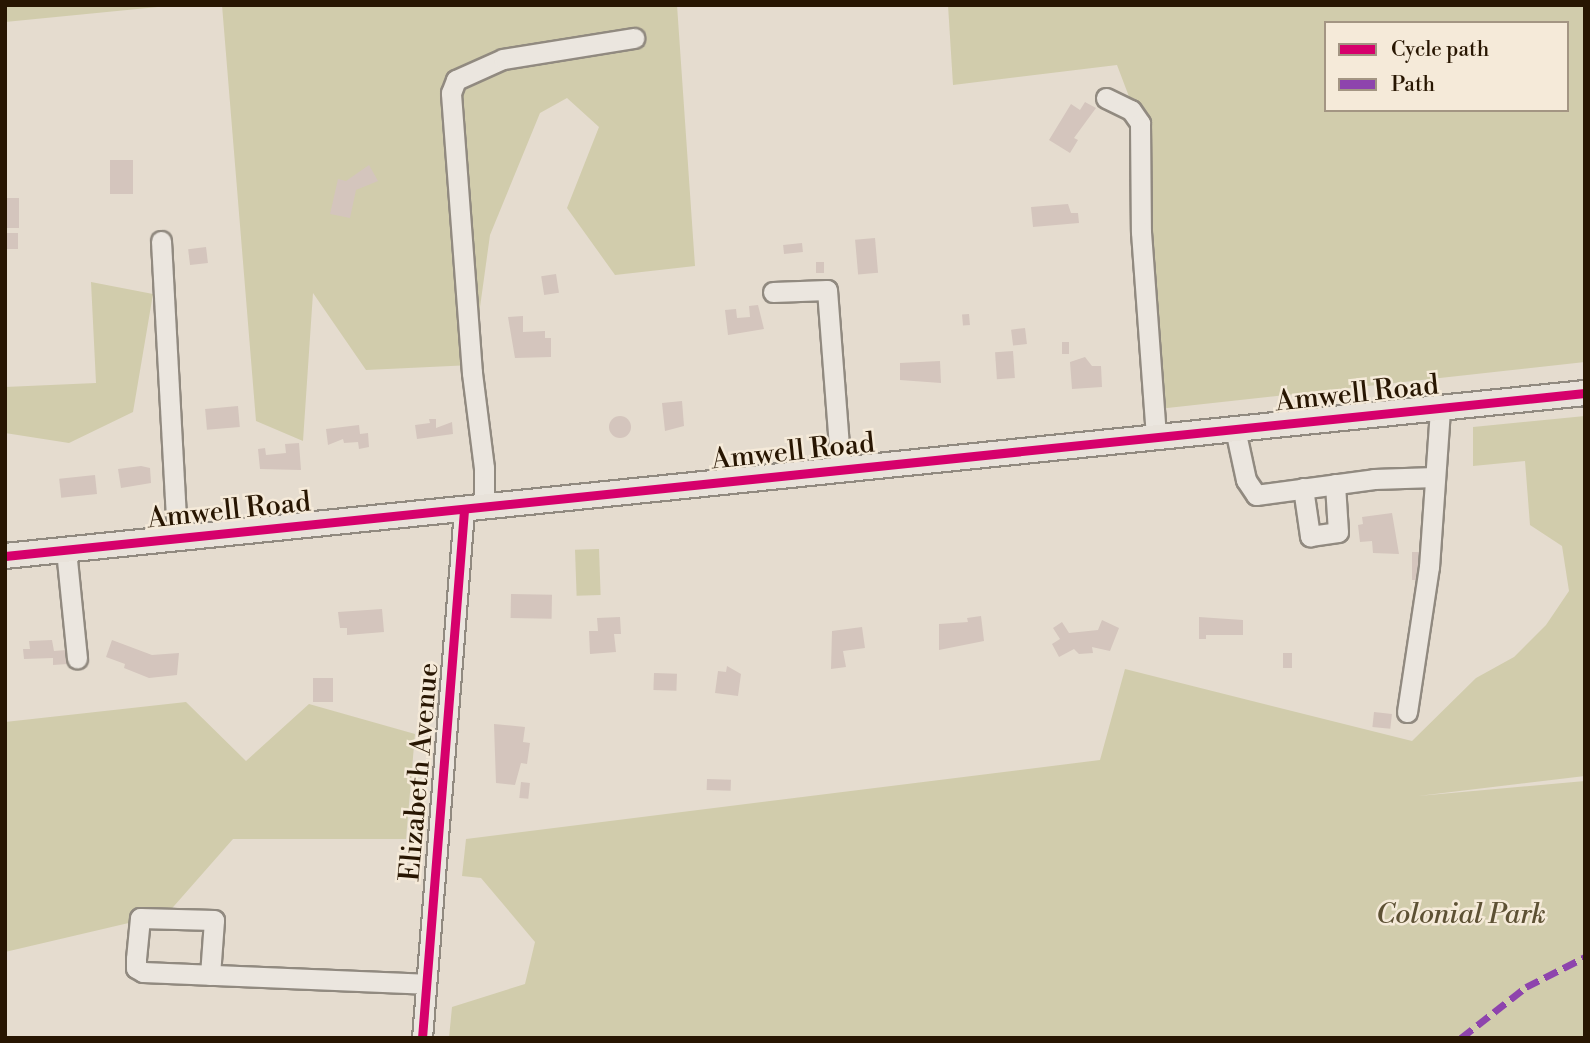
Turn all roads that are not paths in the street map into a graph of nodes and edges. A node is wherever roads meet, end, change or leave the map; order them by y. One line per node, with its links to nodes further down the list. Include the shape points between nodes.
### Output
1 (634, 38): 13 (street, Elizabeth Avenue, via 503,59 456,80 451,93)
2 (1106, 98): 8 (street, via 1131,110 1140,123 1142,239)
3 (161, 241): 14 (street)
4 (773, 292): 9 (street, via 827,290)
5 (1585, 393): 6 (main road, Amwell Road)
6 (1440, 408): 7 (main road, Amwell Road); 10 (street)
7 (1235, 429): 8 (main road, Amwell Road); 12 (street, via 1246,480 1256,495)
8 (1156, 437): 9 (main road, Amwell Road)
9 (841, 470): 13 (main road, Amwell Road)
10 (1435, 477): 11 (street); 18 (street, via 1429,567)
11 (1335, 484): 12 (street); 12 (street, via 1338,532 1310,536)
12 (1303, 488)
13 (474, 509): 14 (main road, Amwell Road); 20 (street, Elizabeth Avenue)
14 (177, 539): 15 (main road, Amwell Road)
15 (66, 550): 16 (main road, Amwell Road); 17 (street)
16 (5, 556)
17 (77, 658)
18 (1407, 712)
19 (210, 975): 19 (street, via 136,968 140,918 214,920); 20 (street)
20 (425, 984): 21 (street, Elizabeth Avenue)
21 (422, 1038)

